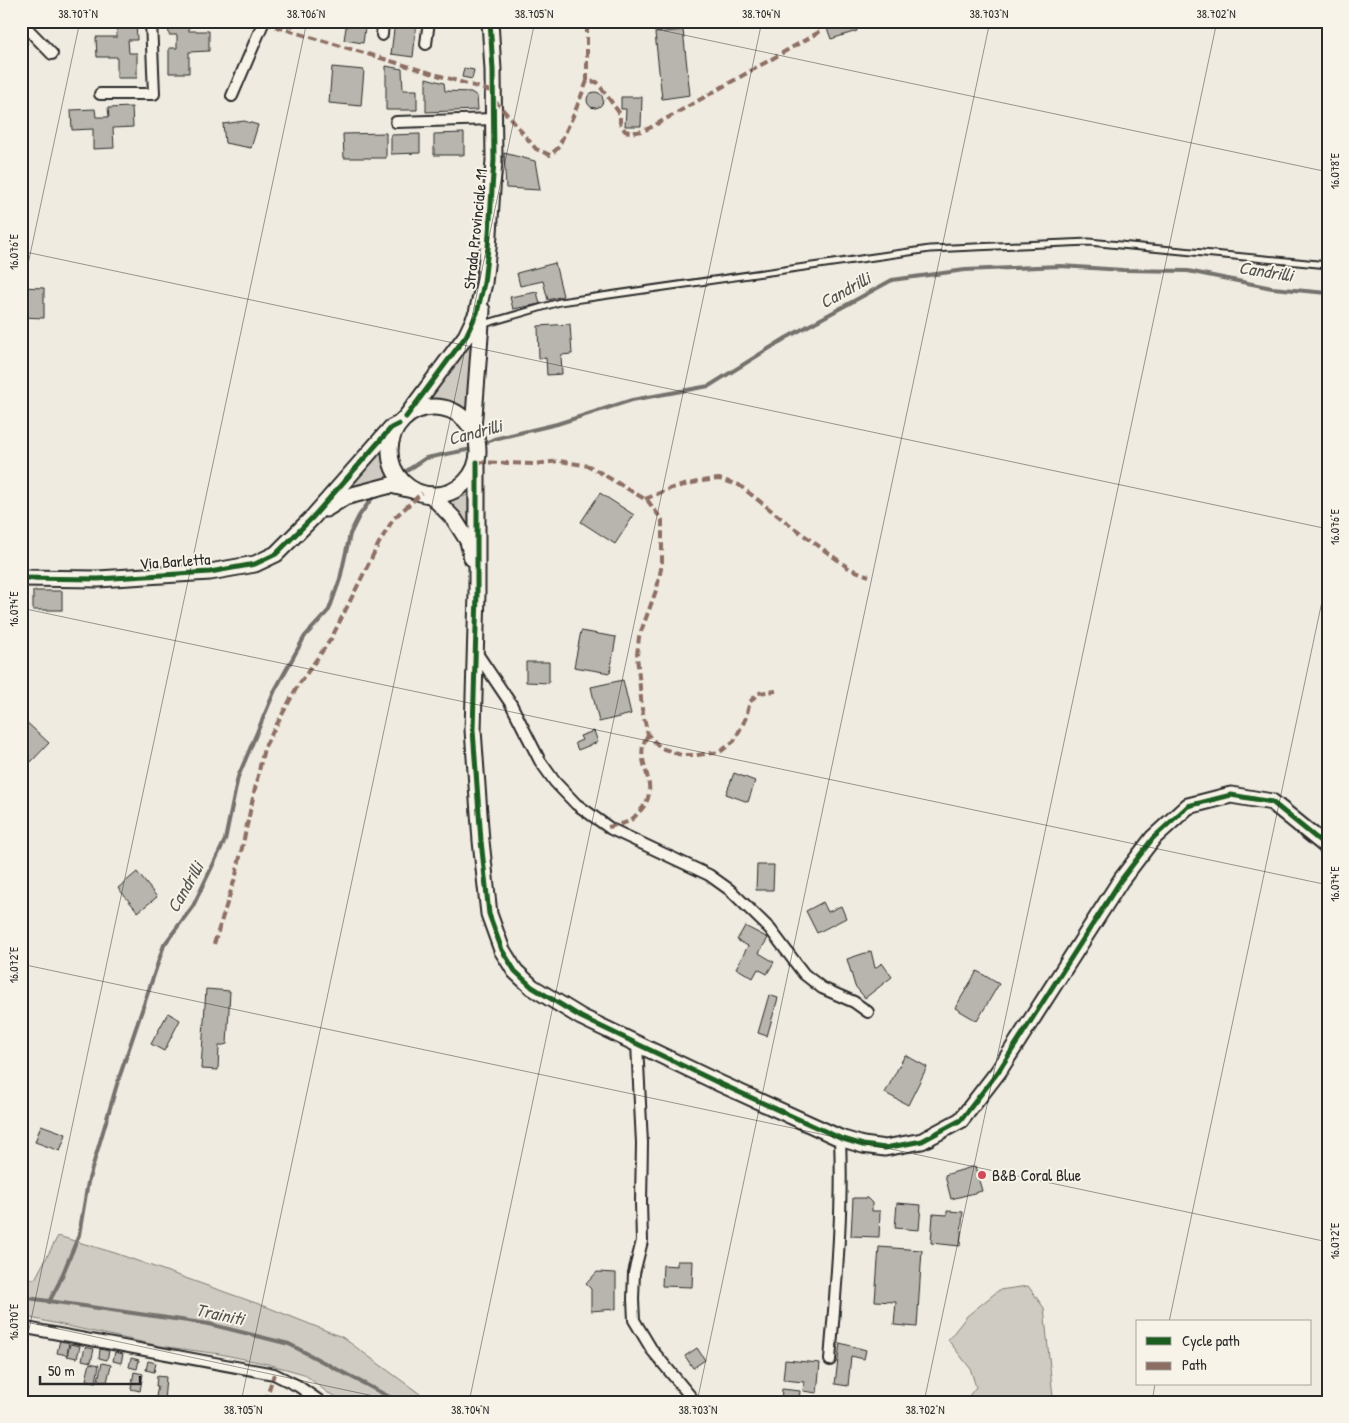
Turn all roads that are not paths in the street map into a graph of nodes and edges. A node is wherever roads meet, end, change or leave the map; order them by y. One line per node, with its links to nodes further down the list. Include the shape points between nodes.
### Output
1 (151, 21): 10 (street, via 154,94)
2 (264, 21): 11 (street)
3 (383, 21): 7 (street)
4 (429, 21): 8 (street)
5 (490, 21): 12 (street, Strada Provinciale 11)
6 (21, 22): 9 (street)
7 (382, 35)
8 (426, 44)
9 (52, 54)
10 (100, 94)
11 (232, 96)
12 (494, 119): 13 (street); 15 (street, Strada Provinciale 11)
13 (396, 122)
14 (1328, 265): 16 (lane, via 1089,242 930,249 560,302)
15 (484, 283): 16 (street); 17 (street, Strada Provinciale 11, via 477,313 466,336)
16 (482, 325): 18 (street)
17 (403, 420): 18 (street, Strada Provinciale 11, via 420,409 450,409 463,417); 19 (street, Strada Provinciale 11, via 392,438 390,453 394,468); 21 (street, Strada Provinciale 11, via 391,428)
18 (476, 445): 20 (street, via 470,476 460,487); 23 (street)
19 (414, 490): 20 (street, Strada Provinciale 11); 21 (street, via 391,485 345,497)
20 (431, 495): 23 (street, via 454,519 468,541)
21 (312, 518): 22 (street, Via Barletta, via 276,554 255,564 210,572 98,579)
22 (21, 578)
23 (477, 587): 24 (street)
24 (475, 652): 26 (street, via 511,704 540,761 576,804 611,828 716,880 770,929 804,974 822,988); 27 (street, via 473,730 481,841 489,914 502,950 515,971 532,987 581,1017)
25 (1328, 849): 28 (street, via 1272,802 1231,795 1188,806 1153,838 1121,880 998,1072 961,1120 922,1141 886,1148)
26 (868, 1012)
27 (637, 1044): 28 (street); 32 (street, via 642,1241 634,1273 634,1320 652,1350)
28 (840, 1138): 30 (street, via 842,1188)
29 (21, 1327): 31 (street, via 274,1374)
30 (830, 1360)
31 (321, 1402)
32 (695, 1402)

